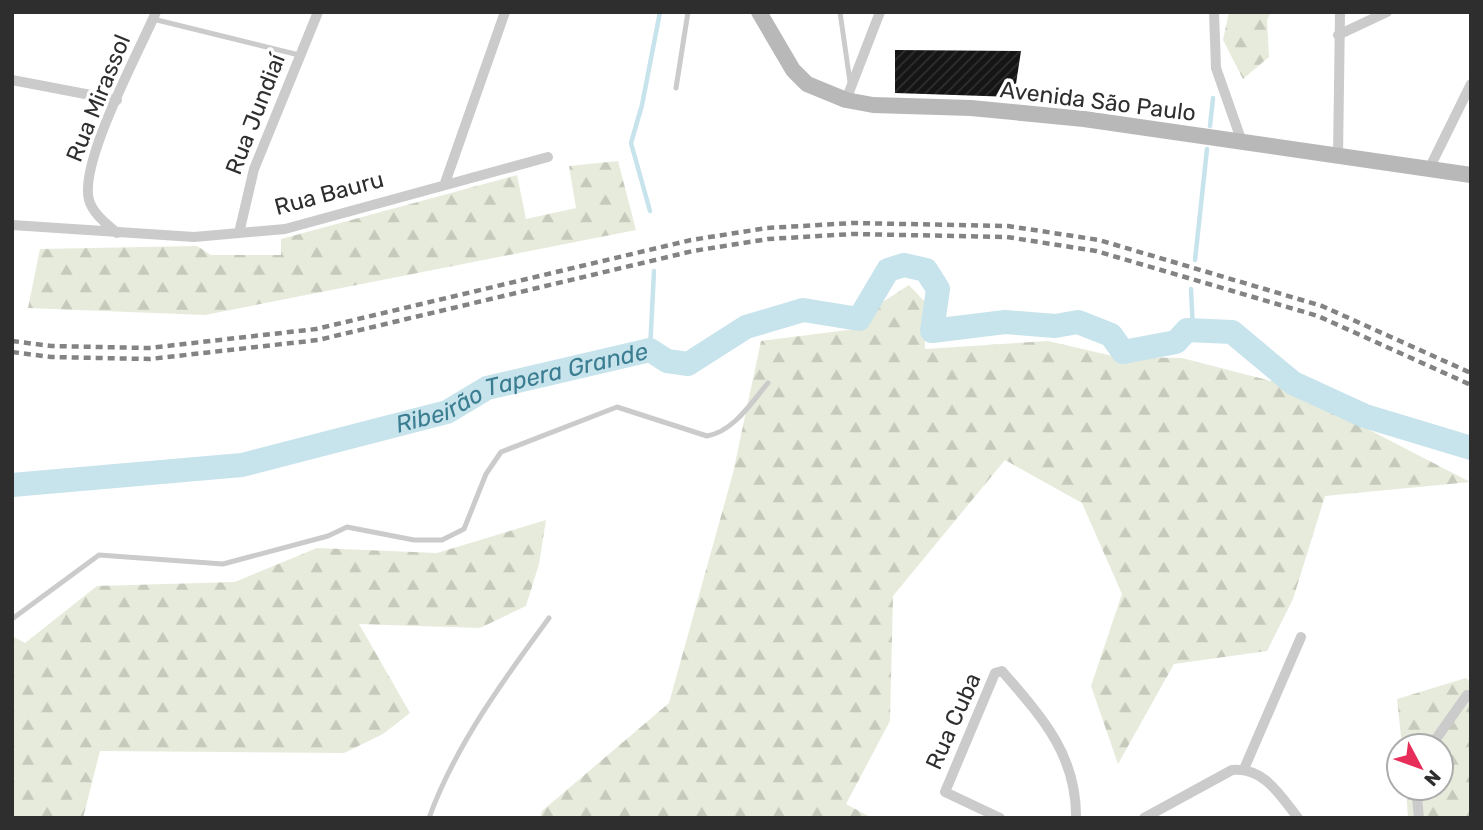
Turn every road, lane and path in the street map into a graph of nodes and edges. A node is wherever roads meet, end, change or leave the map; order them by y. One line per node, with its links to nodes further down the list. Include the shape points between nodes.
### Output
1 (318, 12): 12 (street, Rua Jundiaí)
2 (505, 12): 23 (street)
3 (688, 12): 15 (lane)
4 (760, 12): 16 (main road, Avenida São Paulo, via 807,85)
5 (840, 12): 16 (lane)
6 (880, 12): 16 (street)
7 (1214, 12): 18 (street, via 1216,68)
8 (1340, 12): 11 (street)
9 (1387, 12): 11 (street)
10 (154, 16): 12 (lane); 17 (street, Rua Mirassol)
11 (1339, 35): 20 (street)
12 (300, 55): 26 (street, Rua Jundiaí, via 254,169)
13 (12, 80): 17 (street)
14 (1471, 83): 21 (street)
15 (676, 88)
16 (848, 93): 18 (main road, Avenida São Paulo, via 873,105 1042,114)
17 (117, 100): 25 (street, Rua Mirassol, via 95,154 88,192 97,214)
18 (1242, 142): 20 (main road, Avenida São Paulo)
19 (548, 157): 23 (street, Rua Bauru, via 476,179)
20 (1338, 157): 21 (main road, Avenida São Paulo)
21 (1429, 169): 22 (main road, Avenida São Paulo)
22 (1471, 175)
23 (445, 183): 26 (street, Rua Bauru, via 285,229)
24 (12, 225): 25 (street, Rua Bauru)
25 (117, 233): 26 (street, Rua Bauru, via 194,237)
26 (239, 233)
27 (768, 383): 29 (lane, via 719,434 707,436 617,407 501,452 486,474 464,529 442,540 414,540 347,527 223,564 99,555)
28 (549, 618): 34 (lane, via 469,738)
29 (12, 619)
30 (1301, 637): 33 (street)
31 (1467, 695): 32 (street)
32 (1441, 732)
33 (1244, 769): 37 (street, via 1232,770); 38 (street, via 1264,778)
34 (429, 818)
35 (1000, 818): 36 (street, Rua Cuba, via 945,792 995,673 1002,671 1060,744 1073,778)
36 (1076, 818)
37 (1144, 818)
38 (1298, 818)

